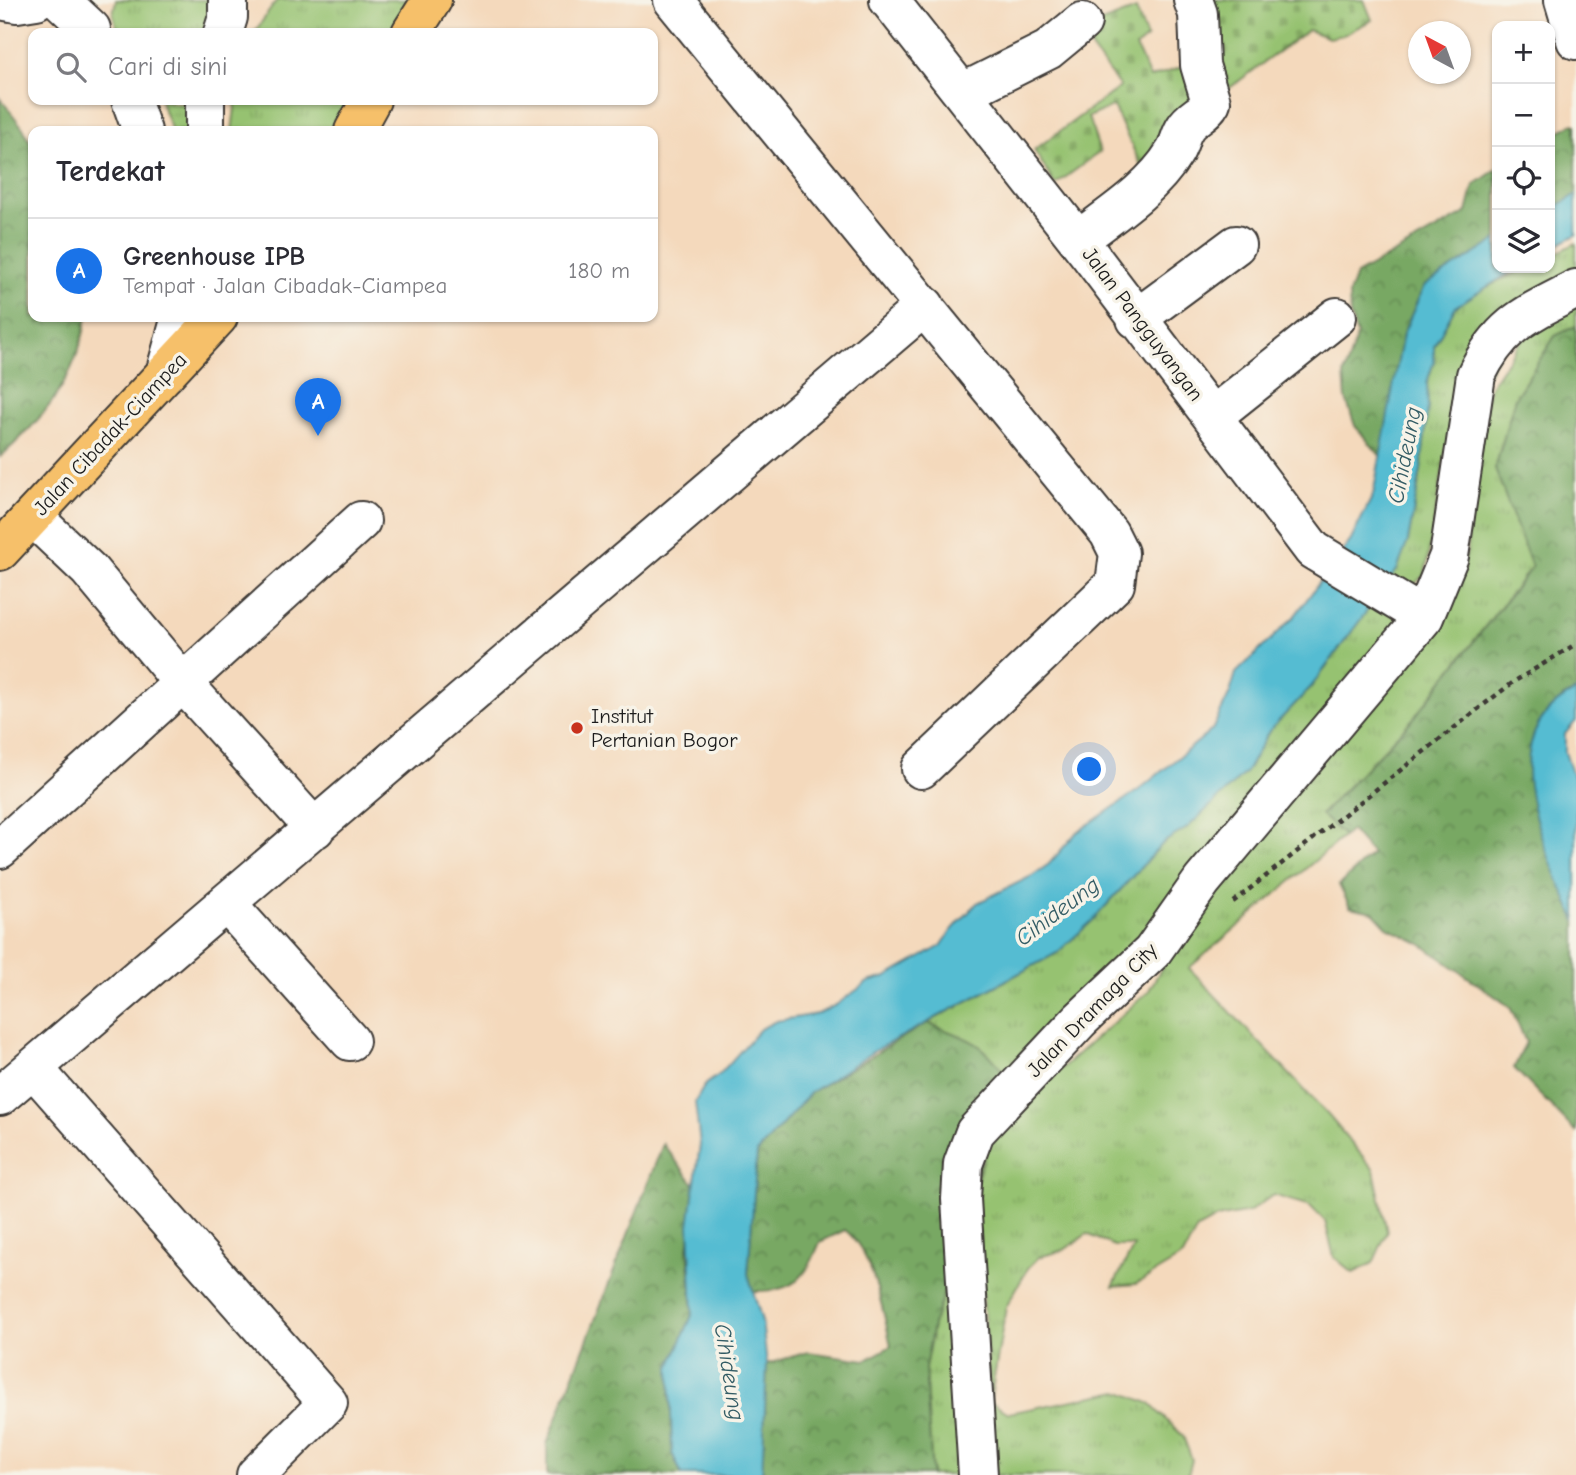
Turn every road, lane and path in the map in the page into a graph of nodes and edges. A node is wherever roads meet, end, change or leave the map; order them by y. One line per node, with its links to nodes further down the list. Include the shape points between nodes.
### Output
1 (1, 0): 2 (street)
2 (36, 0)
3 (60, 0): 9 (street)
4 (432, 0): 11 (highway)
5 (673, 0): 23 (street)
6 (889, 0): 13 (street, Jalan Pangguyangan)
7 (1193, 0): 20 (street, via 1200,65 1210,92 1207,108 1185,128 1160,171)
8 (1564, 0): 12 (street)
9 (91, 21)
10 (1082, 22): 13 (street, via 1048,50)
11 (414, 28)
12 (1576, 40)
13 (964, 92): 20 (street, Jalan Pangguyangan)
14 (133, 105): 17 (street)
15 (205, 105): 18 (street)
16 (368, 105): 19 (highway)
17 (140, 126)
18 (205, 126)
19 (357, 126)
20 (1078, 240): 25 (street, Jalan Pangguyangan)
21 (1236, 245): 25 (street)
22 (1576, 289): 31 (street, Jalan Dramaga City, via 1507,328 1486,353 1476,375 1449,556)
23 (925, 306): 34 (street, via 1109,533 1119,553 1115,584); 35 (street)
24 (1337, 317): 27 (street)
25 (1136, 319): 27 (street, Jalan Pangguyangan)
26 (204, 322): 28 (highway, Jalan Cibadak-Ciampea, via 165,374)
27 (1213, 416): 31 (street, Jalan Pangguyangan, via 1313,550)
28 (34, 518): 30 (highway, Jalan Cibadak-Ciampea); 33 (street, via 89,570)
29 (361, 522): 33 (street)
30 (0, 551)
31 (1410, 608): 43 (street, Jalan Dramaga City, via 1152,952 1080,1020 975,1132 963,1164 961,1199)
32 (1576, 644): 38 (path, via 1482,706)
33 (183, 683): 35 (street); 36 (street)
34 (921, 769)
35 (315, 829): 37 (street)
36 (0, 849)
37 (228, 905): 39 (street); 40 (street)
38 (1223, 910)
39 (350, 1041)
40 (35, 1070): 41 (street); 42 (street, via 328,1403)
41 (0, 1096)
42 (256, 1475)
43 (978, 1475)

